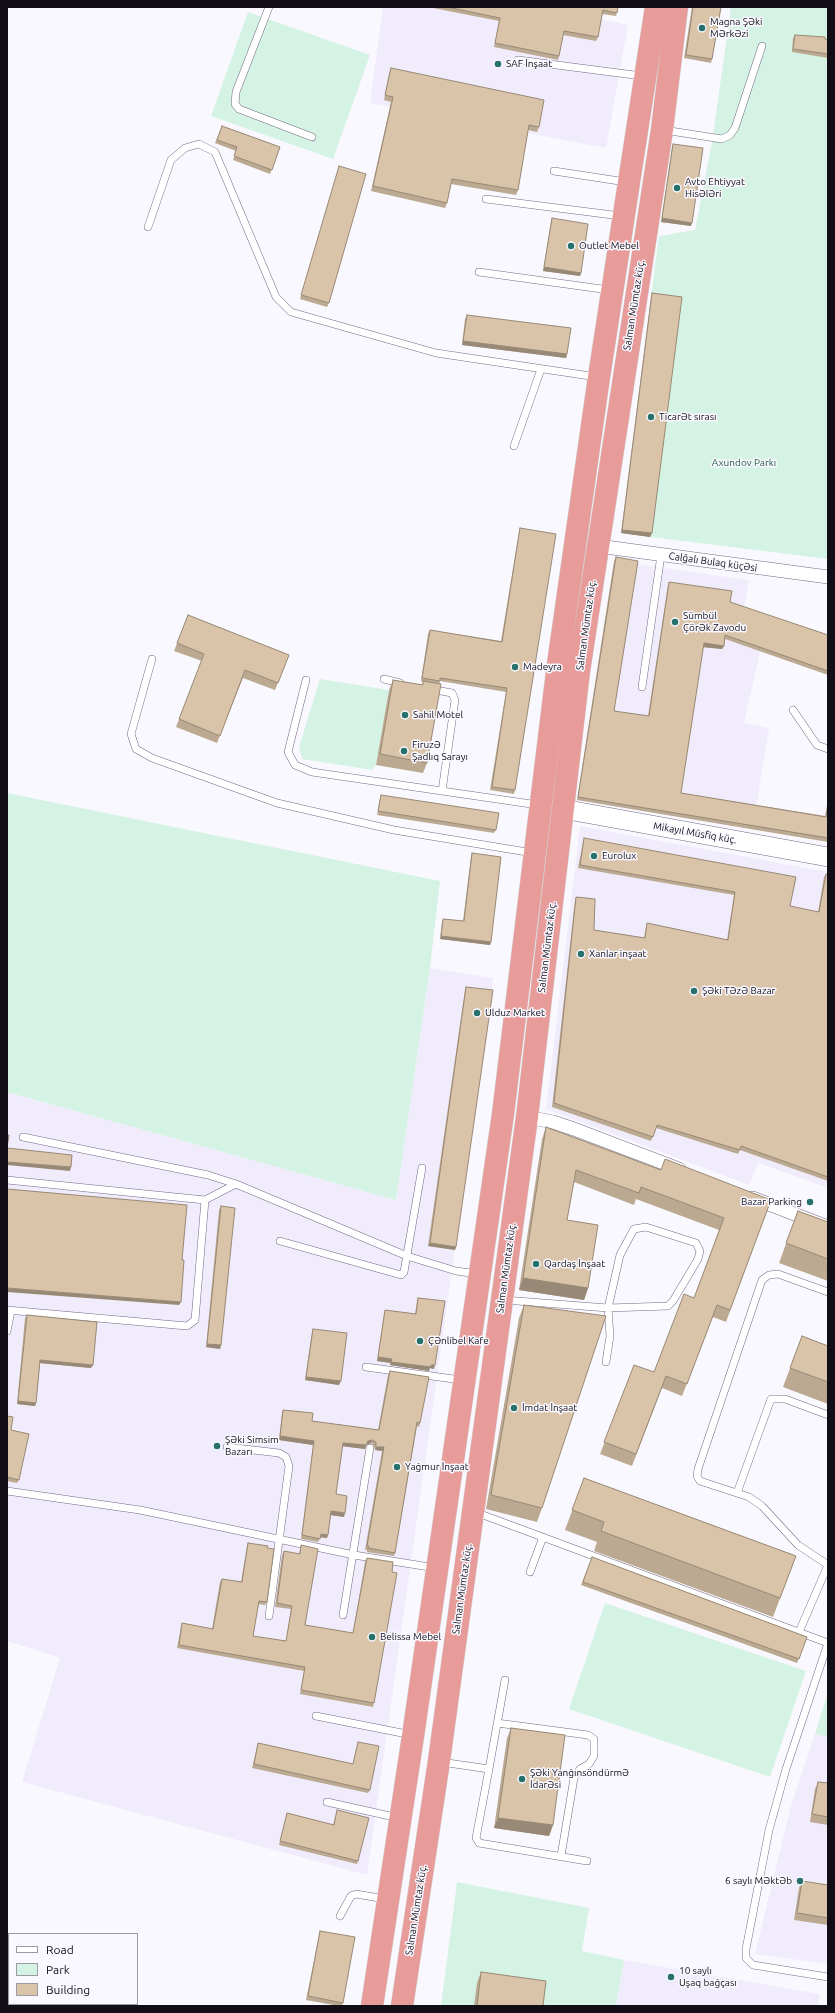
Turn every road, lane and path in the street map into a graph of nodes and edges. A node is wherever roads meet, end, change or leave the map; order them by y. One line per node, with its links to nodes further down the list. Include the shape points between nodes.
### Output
1 (269, 7): 10 (lane, via 236,92 235,104 239,109)
2 (656, 7): 6 (highway)
3 (678, 7): 8 (highway, Salman Mümtaz küç.)
4 (762, 46): 9 (lane, via 735,128 730,135 722,139)
5 (518, 60): 6 (lane)
6 (646, 77): 7 (highway)
7 (642, 102): 8 (highway); 12 (highway)
8 (665, 106): 9 (highway, Salman Mümtaz küç.)
9 (662, 130): 18 (highway, Salman Mümtaz küç.)
10 (312, 137)
11 (554, 171): 12 (lane)
12 (630, 183): 14 (highway)
13 (486, 199): 14 (lane)
14 (625, 216): 17 (highway)
15 (148, 227): 19 (lane, via 171,160 184,148 199,144 216,152 276,297 291,312 436,353)
16 (479, 272): 17 (lane)
17 (614, 291): 18 (highway); 20 (highway)
18 (636, 294): 23 (highway, Salman Mümtaz küç.)
19 (541, 369): 20 (lane); 21 (lane)
20 (599, 377): 22 (highway)
21 (514, 446)
22 (576, 542): 23 (highway); 35 (highway)
23 (598, 546): 24 (street, Calğalı Bulaq küçəsi); 36 (highway, Salman Mümtaz küç., via 579,670)
24 (661, 555): 25 (street, Calğalı Bulaq küçəsi); 31 (lane)
25 (828, 577)
26 (152, 659): 37 (lane, via 131,734 136,749 152,758 303,810 394,830)
27 (384, 679): 29 (lane)
28 (306, 680): 34 (lane, via 288,752 295,765 312,772)
29 (407, 684)
30 (422, 687): 34 (lane, via 452,693 455,700)
31 (642, 687)
32 (793, 710): 33 (lane, via 818,745)
33 (828, 749)
34 (442, 791): 35 (lane)
35 (540, 805): 37 (highway)
36 (563, 809): 38 (main road, Mikayıl Müsfiq küç.); 39 (highway, Salman Mümtaz küç.)
37 (535, 853): 50 (highway, via 503,1114)
38 (828, 857)
39 (527, 1117): 42 (street, via 574,1129); 51 (highway, Salman Mümtaz küç.)
40 (23, 1137): 44 (lane, via 208,1175)
41 (422, 1168): 49 (lane)
42 (690, 1174)
43 (7, 1180): 46 (lane)
44 (236, 1184): 46 (lane); 49 (lane)
45 (741, 1194): 47 (street)
46 (205, 1200): 55 (lane, via 195,1320 187,1326)
47 (828, 1227)
48 (280, 1241): 49 (lane, via 396,1275 404,1272)
49 (407, 1256): 50 (lane, via 456,1271)
50 (478, 1274): 51 (highway); 57 (highway)
51 (504, 1278): 53 (highway, Salman Mümtaz küç.)
52 (828, 1292): 66 (lane, via 778,1274 769,1275 762,1280 697,1476 700,1481)
53 (502, 1300): 54 (lane); 58 (highway, Salman Mümtaz küç.)
54 (608, 1308): 54 (lane, via 620,1255 634,1229 646,1227 696,1243 700,1251 698,1259 668,1306); 59 (lane, via 610,1336)
55 (9, 1310): 56 (lane)
56 (7, 1331)
57 (468, 1353): 58 (highway); 61 (highway)
58 (494, 1358): 67 (highway, Salman Mümtaz küç.)
59 (606, 1362)
60 (366, 1367): 61 (lane)
61 (464, 1380): 71 (highway)
62 (828, 1415): 66 (lane, via 785,1399 771,1399)
63 (227, 1447): 74 (lane, via 279,1452 286,1457 289,1466)
64 (370, 1448): 69 (lane)
65 (7, 1491): 69 (lane, via 140,1510)
66 (737, 1493): 70 (lane, via 762,1506 798,1545)
67 (473, 1511): 68 (lane); 82 (highway, Salman Mümtaz küç.)
68 (543, 1537): 72 (lane); 75 (lane)
69 (354, 1555): 71 (lane); 73 (lane)
70 (828, 1565): 75 (lane)
71 (437, 1568): 80 (highway)
72 (530, 1572)
73 (343, 1615)
74 (269, 1616)
75 (799, 1632): 76 (lane)
76 (828, 1643): 90 (lane, via 786,1769 769,1830 746,1949 746,1958 753,1965)
77 (505, 1680): 79 (lane)
78 (316, 1716): 80 (lane)
79 (497, 1723): 83 (lane); 86 (lane, via 588,1735 594,1739 594,1756 574,1778)
80 (413, 1736): 81 (highway)
81 (410, 1757): 82 (highway); 85 (highway)
82 (439, 1761): 83 (lane); 92 (highway, Salman Mümtaz küç.)
83 (489, 1769): 86 (lane, via 476,1838 478,1843)
84 (327, 1802): 85 (lane)
85 (400, 1818): 88 (highway)
86 (561, 1856): 87 (lane)
87 (587, 1861)
88 (387, 1900): 89 (lane, via 356,1894 351,1896); 91 (highway)
89 (340, 1916)
90 (828, 1977)
91 (372, 2006)
92 (402, 2006)

